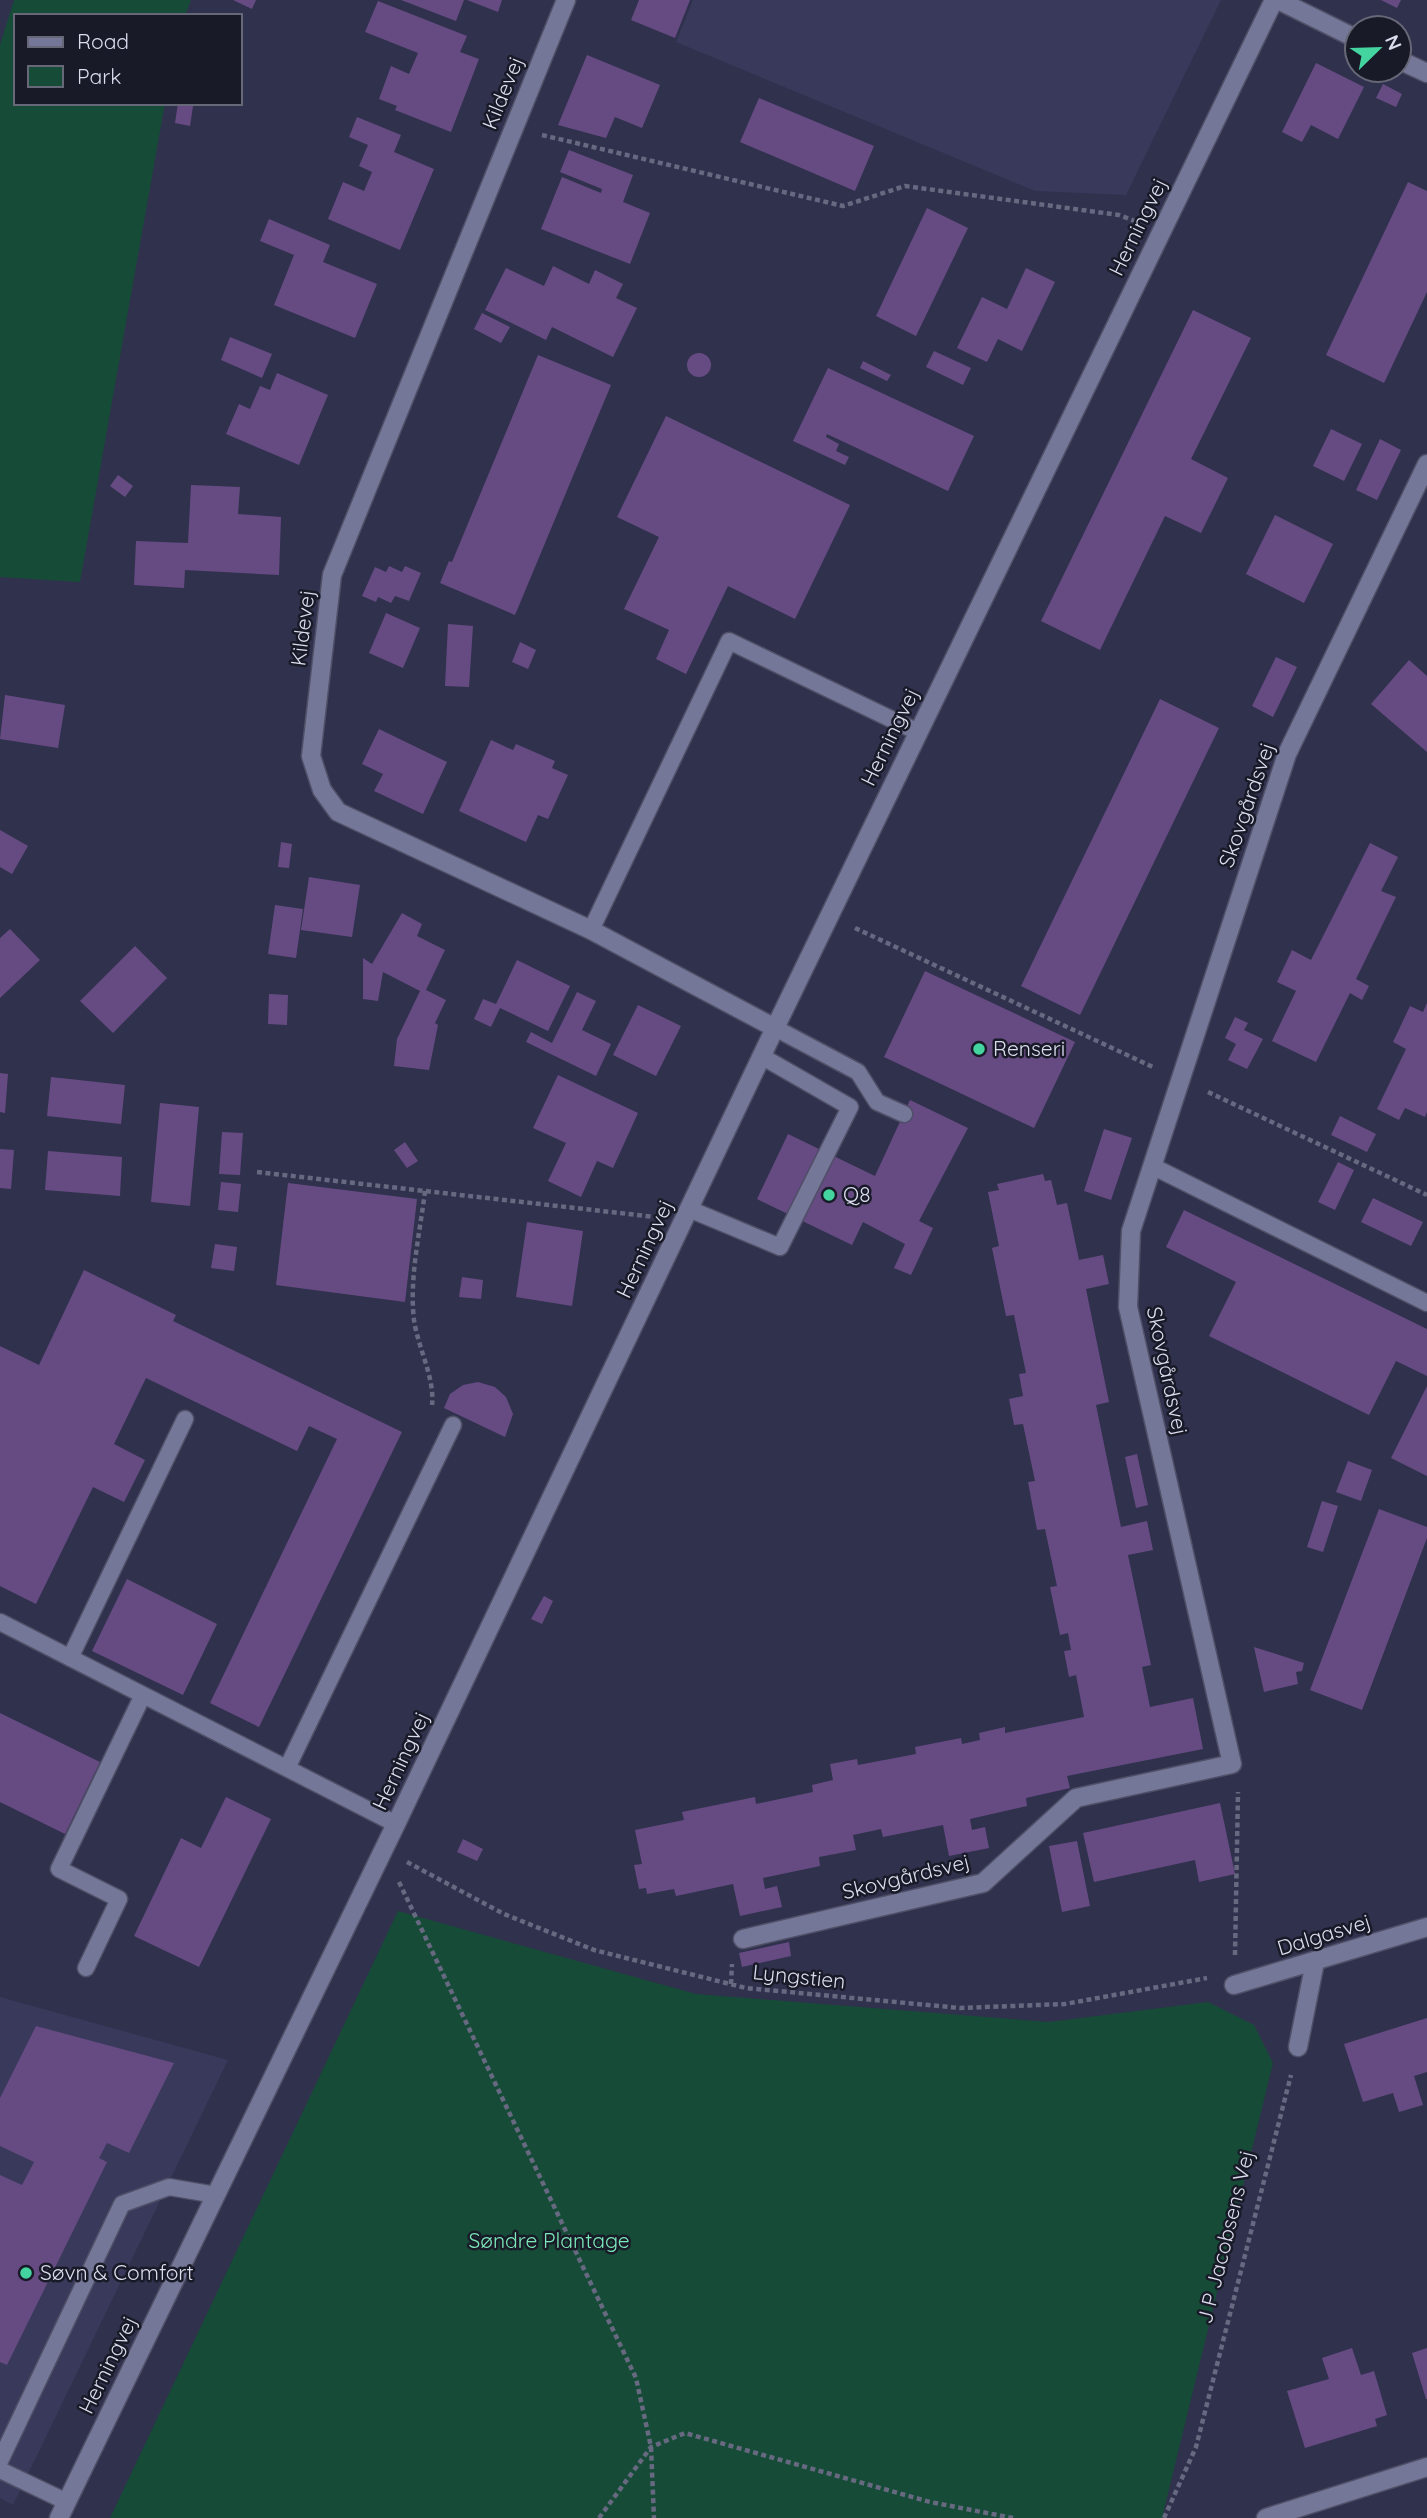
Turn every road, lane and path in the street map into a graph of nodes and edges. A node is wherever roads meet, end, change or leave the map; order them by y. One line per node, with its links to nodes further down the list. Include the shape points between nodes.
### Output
1 (566, 0): 4 (street, Kildevej)
2 (1276, 0): 3 (street); 5 (street, Herningvej)
3 (1343, 32)
4 (514, 128): 5 (path, via 843,206 905,186 1119,215); 9 (street, Kildevej, via 332,575 311,756 322,790 338,813)
5 (1162, 230): 7 (street, Herningvej)
6 (1427, 464): 12 (street, Skovgårdsvej, via 1287,754)
7 (918, 732): 8 (street, Herningvej); 9 (lane, via 729,641)
8 (829, 916): 10 (street, Herningvej); 12 (path)
9 (590, 930): 10 (street, Kildevej)
10 (775, 1028): 11 (street, Herningvej); 13 (lane, via 858,1072 877,1102)
11 (761, 1056): 18 (street, Herningvej); 18 (lane, via 850,1107 780,1247)
12 (1180, 1079): 14 (street, Skovgårdsvej); 17 (path)
13 (904, 1114)
14 (1152, 1166): 19 (lane); 26 (street, Skovgårdsvej, via 1131,1231 1128,1307)
15 (257, 1172): 16 (path)
16 (425, 1191): 18 (path); 20 (path, via 412,1292 414,1322 432,1391 433,1404)
17 (1427, 1195)
18 (686, 1214): 28 (street, Herningvej)
19 (1427, 1303)
20 (426, 1416)
21 (185, 1419): 24 (lane)
22 (453, 1424): 27 (lane)
23 (0, 1622): 24 (lane)
24 (70, 1657): 25 (lane)
25 (143, 1695): 27 (lane); 33 (lane, via 59,1870 119,1899)
26 (1231, 1764): 31 (street, Skovgårdsvej, via 1076,1798 983,1883); 34 (path, via 1239,1798)
27 (287, 1768): 28 (lane)
28 (396, 1824): 29 (street, Herningvej)
29 (384, 1850): 34 (path, Lyngstien, via 504,1914 594,1950 746,1988 960,2008 1065,2004 1207,1978); 36 (street, Herningvej); 37 (path, via 636,2378)
30 (1427, 1927): 32 (street, Dalgasvej)
31 (743, 1939)
32 (1315, 1962): 34 (street, Dalgasvej); 35 (street)
33 (86, 1968)
34 (1234, 1985)
35 (1298, 2047): 45 (path, J P Jacobsens Vej, via 1196,2447)
36 (216, 2195): 38 (lane, via 169,2187 122,2204); 41 (street, Herningvej)
37 (651, 2447): 42 (path); 43 (path); 44 (path, via 685,2433 930,2502)
38 (0, 2461)
39 (1427, 2467): 46 (street)
40 (0, 2470): 41 (lane)
41 (63, 2510)
42 (599, 2518)
43 (654, 2518)
44 (1013, 2518)
45 (1164, 2518)
46 (1266, 2518)

